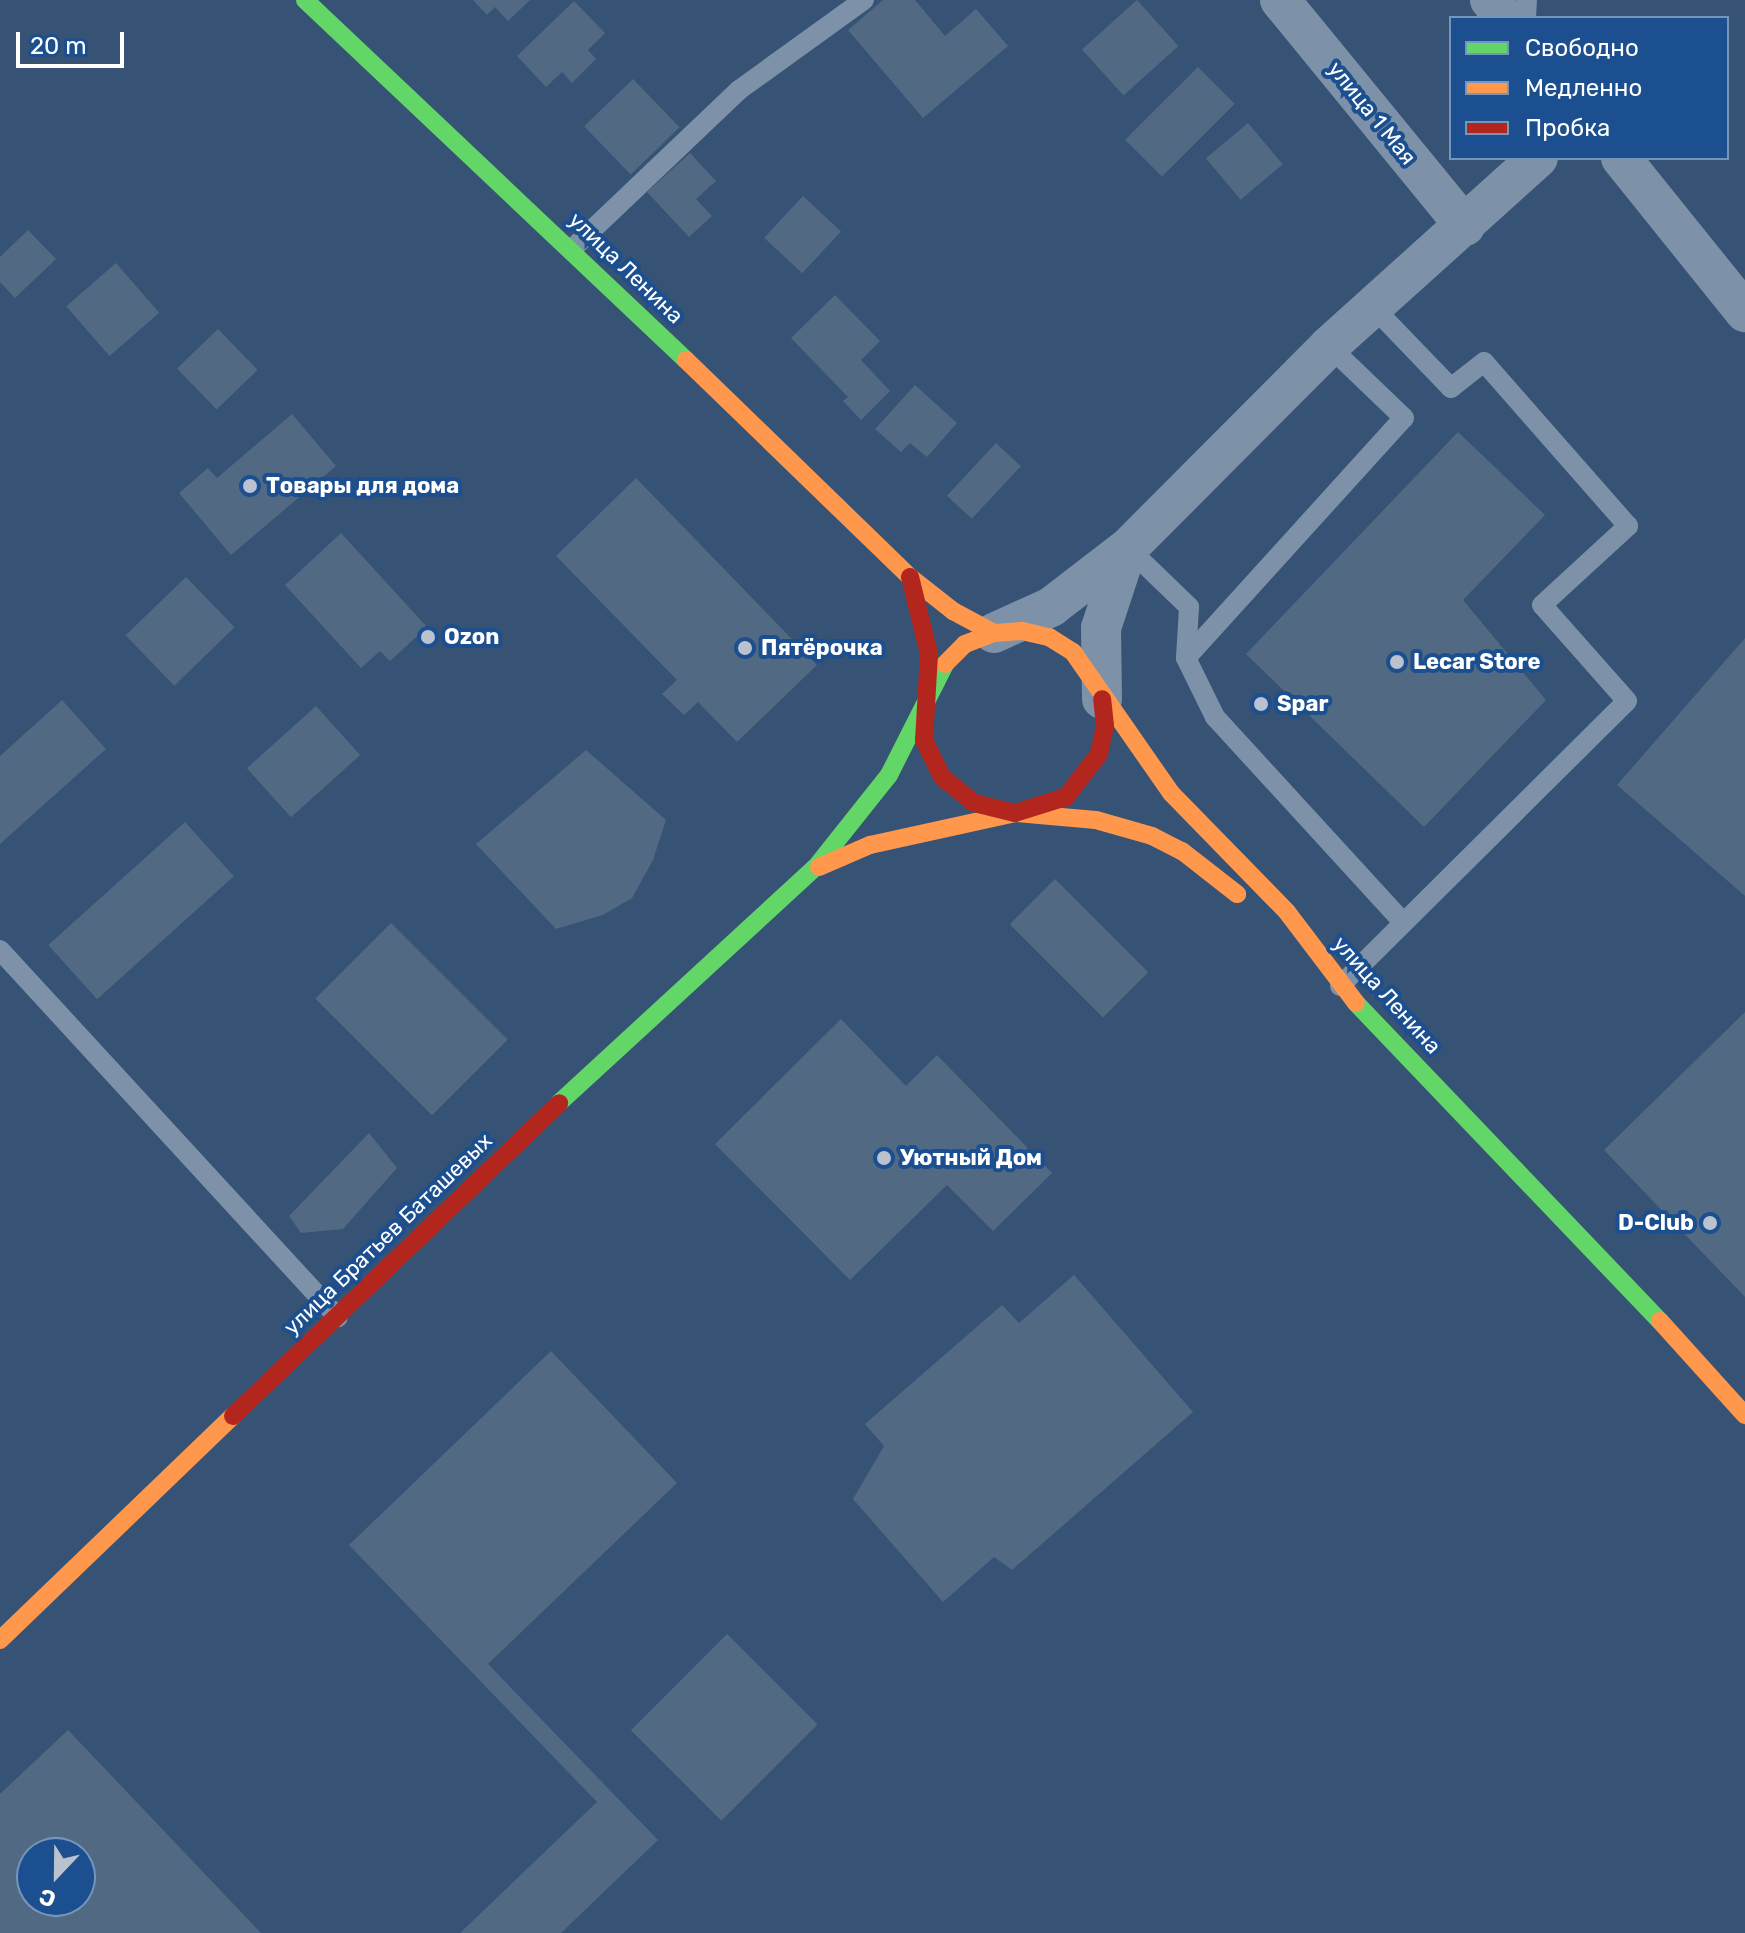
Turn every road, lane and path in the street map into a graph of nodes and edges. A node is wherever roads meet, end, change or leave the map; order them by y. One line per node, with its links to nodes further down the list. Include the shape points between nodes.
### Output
1 (305, 0): 9 (street, улица Ленина)
2 (864, 0): 9 (lane, via 739,90)
3 (1280, 0): 8 (street, улица 1 Мая)
4 (1490, 0): 5 (street)
5 (1503, 16)
6 (1536, 160): 8 (street)
7 (1623, 160): 11 (street)
8 (1465, 226): 10 (street)
9 (572, 249): 14 (street, улица Ленина)
10 (1372, 306): 12 (street); 22 (lane, via 1451,388 1484,362 1628,526 1542,605 1627,701)
11 (1745, 312)
12 (1329, 346): 13 (street); 16 (lane, via 1404,418)
13 (1128, 548): 15 (street, via 1051,607); 16 (lane, via 1189,607); 18 (street, via 1109,590 1101,628)
14 (910, 577): 15 (street, улица Ленина, via 953,611); 17 (street, via 929,654)
15 (994, 633): 17 (street, via 965,644 945,664); 18 (street, улица Ленина, via 1049,637 1073,652 1091,673)
16 (1186, 658): 22 (lane, via 1215,717)
17 (926, 698): 19 (street, улица Братьев Баташевых, via 924,740 942,777 974,803); 20 (street, улица Братьев Баташевых, via 889,775)
18 (1102, 699): 19 (street, улица Братьев Баташевых, via 1105,726 1086,777 1066,797); 25 (street, улица Ленина, via 1171,793 1287,912)
19 (1015, 813): 20 (street, улица Братьев Баташевых, via 870,845); 21 (street, улица Братьев Баташевых, via 1096,820 1152,836 1182,851)
20 (815, 868): 26 (street, улица Братьев Баташевых, via 527,1133)
21 (1252, 908)
22 (1403, 922): 25 (lane)
23 (1272, 926): 25 (street)
24 (0, 950): 26 (lane)
25 (1334, 978): 27 (street, улица Ленина, via 1593,1246)
26 (338, 1317): 28 (street, улица Братьев Баташевых)
27 (1745, 1415)
28 (0, 1640)

